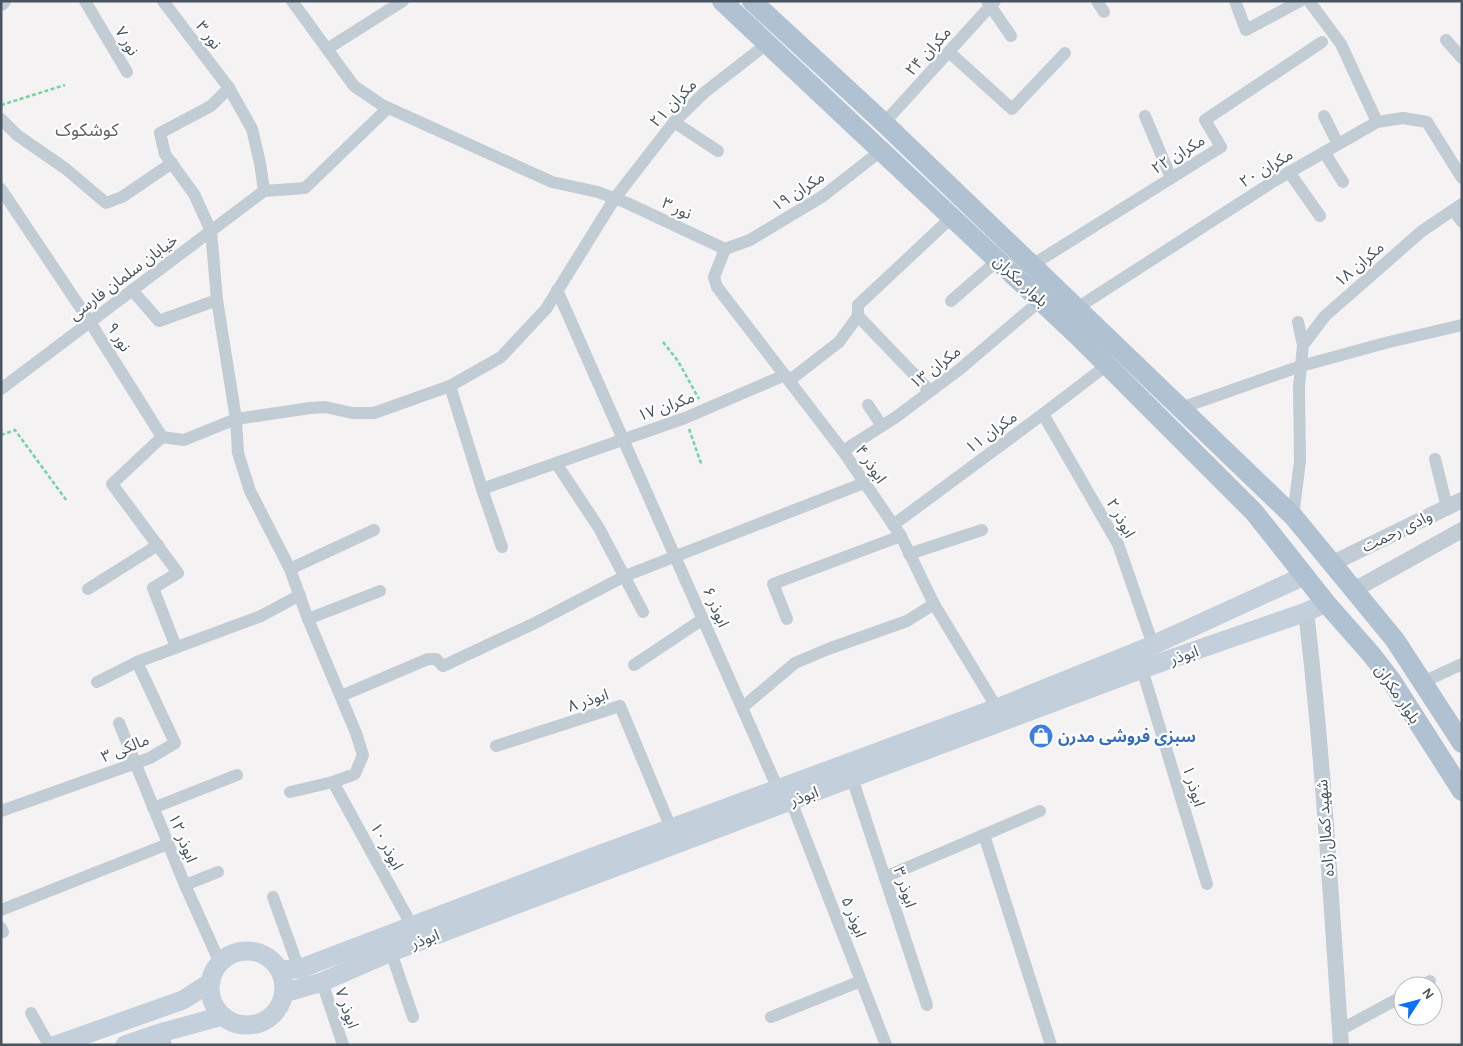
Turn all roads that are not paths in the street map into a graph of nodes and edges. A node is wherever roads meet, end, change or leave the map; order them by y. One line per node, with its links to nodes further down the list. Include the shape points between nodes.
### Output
1 (85, 1): 19 (street, نور ۷)
2 (163, 1): 20 (street, نور ۳)
3 (292, 1): 15 (street, نور ۳)
4 (403, 1): 15 (street)
5 (722, 1): 14 (main road, بلوار مکران)
6 (752, 1): 27 (main road, بلوار مکران)
7 (1235, 1): 8 (street, via 1246,30)
8 (1300, 1)
9 (1309, 1): 26 (street, via 1341,44)
10 (991, 3): 11 (street); 16 (street, مکران ۲۴)
11 (1011, 36)
12 (1446, 40): 18 (street)
13 (1322, 42): 34 (street, مکران ۲۲, via 1205,120 1221,147)
14 (768, 43): 25 (street, مکران ۲۱, via 705,92); 29 (main road, بلوار مکران)
15 (327, 49): 21 (street, نور ۳, via 354,86)
16 (949, 52): 17 (street, via 1012,109); 27 (street, مکران ۲۴)
17 (1065, 53)
18 (1462, 58)
19 (127, 72)
20 (229, 88): 32 (street, via 210,106 160,133 165,154); 38 (street, نور ۳, via 252,129)
21 (388, 108): 38 (street, via 305,188); 39 (street, نور ۳, via 552,182)
22 (1145, 116): 34 (street)
23 (1324, 116): 28 (street)
24 (1, 119): 32 (street, via 106,203 122,197)
25 (674, 122): 30 (street); 39 (street, مکران ۲۱)
26 (1377, 122): 28 (street, مکران ۲۰); 35 (street, مکران ۲۰, via 1403,118 1427,122)
27 (884, 123): 47 (main road, بلوار مکران)
28 (1338, 144): 31 (street, مکران ۲۰)
29 (882, 150): 42 (main road, بلوار مکران); 45 (street, مکران ۱۹, via 823,196 750,240)
30 (718, 151)
31 (1324, 152): 33 (street, مکران ۲۰); 36 (street)
32 (172, 164): 44 (street, via 194,194)
33 (1289, 172): 41 (street); 53 (street, مکران ۲۰)
34 (1171, 178): 47 (street, مکران ۲۲)
35 (1462, 178)
36 (1343, 182)
37 (1, 189): 55 (street, نور ۹)
38 (264, 191): 44 (street, خیابان سلمان فارسی)
39 (614, 198): 45 (street, نور ۳); 49 (street, مکران ۲۱)
40 (1457, 207): 43 (street); 58 (street, مکران ۱۸, via 1422,231 1325,316)
41 (1320, 216)
42 (952, 217): 46 (main road, بلوار مکران); 54 (street, مکران ۱۷, via 858,305)
43 (1462, 222)
44 (211, 231): 48 (street, خیابان سلمان فارسی); 50 (street)
45 (725, 249): 61 (street, ابوذر ۴, via 714,277 717,287)
46 (998, 260): 51 (main road, بلوار مکران); 52 (street)
47 (1032, 265): 53 (main road, بلوار مکران)
48 (132, 290): 50 (street, via 159,321); 55 (street, خیابان سلمان فارسی)
49 (557, 290): 62 (street, مکران ۲۱, via 546,309 501,357); 71 (street, ابوذر ۶)
50 (217, 300): 68 (street)
51 (1041, 300): 59 (main road, بلوار مکران); 64 (street, مکران ۱۳)
52 (951, 301)
53 (1077, 308): 66 (main road, بلوار مکران)
54 (858, 316): 61 (street, مکران ۱۷, via 839,342); 64 (street)
55 (90, 322): 63 (street, خیابان سلمان فارسی); 70 (street, نور ۹)
56 (1298, 322): 58 (street)
57 (1462, 325): 60 (street)
58 (1303, 345): 60 (street)
59 (1107, 364): 67 (street, مکران ۱۱); 92 (main road, بلوار مکران, via 1254,512)
60 (1301, 366): 66 (street); 79 (street, via 1300,461)
61 (788, 378): 71 (street, مکران ۱۷); 72 (street, ابوذر ۴)
62 (450, 386): 68 (street, مکران ۲۱, via 374,413 352,413 325,407); 76 (street)
63 (1, 389)
64 (930, 391): 69 (street, مکران ۱۳)
65 (868, 405): 69 (street)
66 (1181, 408): 79 (main road, بلوار مکران)
67 (1043, 414): 80 (street, مکران ۱۱); 104 (street, ابوذر ۲, via 1118,544)
68 (236, 418): 70 (street, via 184,440); 90 (street, via 238,453 250,491)
69 (882, 426): 72 (street, مکران ۱۳)
70 (162, 437): 85 (street, via 112,484)
71 (623, 439): 74 (street, مکران ۱۷); 88 (street, ابوذر ۶)
72 (843, 451): 75 (street, ابوذر ۴)
73 (1436, 459): 78 (street)
74 (556, 463): 76 (street, مکران ۱۷); 91 (street, via 600,528)
75 (864, 483): 80 (street, ابوذر ۴); 88 (street)
76 (482, 489): 86 (street)
77 (1462, 500): 78 (street, وادی رحمت)
78 (1447, 507): 89 (street, وادی رحمت)
79 (1293, 516): 89 (main road, بلوار مکران)
80 (893, 525): 84 (street, ابوذر ۴)
81 (374, 530): 90 (street)
82 (982, 530): 87 (street)
83 (1462, 530): 94 (street, وادی رحمت)
84 (901, 536): 87 (street, ابوذر ۴); 103 (street, via 773,584)
85 (158, 546): 93 (street); 105 (street, via 178,573 152,588)
86 (502, 547)
87 (910, 554): 98 (street, ابوذر ۴)
88 (676, 556): 91 (street); 102 (street, ابوذر ۶)
89 (1333, 563): 92 (main road); 94 (main road, بلوار مکران)
90 (290, 569): 96 (street)
91 (625, 576): 99 (street); 113 (street, via 443,666 436,659 428,659)
92 (1304, 576): 97 (main road, بلوار مکران); 104 (main road, ابوذر)
93 (88, 589)
94 (1354, 590): 97 (main road); 112 (main road, بلوار مکران, via 1395,640)
95 (380, 591): 101 (street)
96 (300, 595): 101 (street); 105 (street, via 261,616)
97 (1326, 603): 100 (main road, ابوذر); 123 (main road, بلوار مکران, via 1391,680)
98 (934, 604): 114 (street, via 907,621 795,663); 115 (street, ابوذر ۴)
99 (643, 612)
100 (1306, 612): 109 (main road, ابوذر); 153 (street, شهید کمال زاده, via 1313,665)
101 (308, 619): 113 (street)
102 (703, 619): 108 (street); 114 (street, ابوذر ۶)
103 (787, 619)
104 (1154, 646): 110 (main road, ابوذر)
105 (176, 647): 106 (street)
106 (136, 662): 111 (street); 119 (street, مالکی ۳, via 175,743)
107 (1462, 664): 112 (street)
108 (634, 665)
109 (1142, 669): 110 (main road, ابوذر); 134 (street, ابوذر ۱)
110 (1089, 680): 115 (main road, ابوذر); 121 (main road, ابوذر)
111 (97, 682)
112 (1423, 682): 117 (main road, بلوار مکران)
113 (340, 696): 122 (street, via 363,754 355,774)
114 (742, 707): 125 (street, ابوذر ۶)
115 (997, 708): 125 (main road, ابوذر)
116 (119, 723): 119 (street, ابوذر ۱۲)
117 (1462, 743)
118 (496, 746): 129 (street, ابوذر ۸, via 620,706)
119 (134, 764): 126 (street, مالکی ۳); 127 (street, ابوذر ۱۲)
120 (237, 775): 127 (street)
121 (852, 778): 125 (main road, ابوذر); 133 (street, ابوذر ۳)
122 (334, 782): 124 (street); 138 (street, ابوذر ۱۰)
123 (1462, 791)
124 (290, 792)
125 (784, 795): 129 (main road, ابوذر); 139 (main road, ابوذر); 143 (street, ابوذر ۵)
126 (3, 807)
127 (153, 808): 131 (street, ابوذر ۱۲)
128 (1040, 811): 130 (street)
129 (671, 828): 138 (main road, ابوذر)
130 (984, 835): 133 (street); 160 (street)
131 (168, 844): 135 (street, ابوذر ۱۲); 137 (street)
132 (218, 872): 135 (street)
133 (885, 877): 148 (street, ابوذر ۳)
134 (1207, 884)
135 (184, 885): 140 (street, ابوذر ۱۲)
136 (273, 897): 141 (street)
137 (1, 910)
138 (412, 926): 141 (main road, ابوذر)
139 (392, 952): 145 (main road, ابوذر); 151 (street)
140 (220, 963): 142 (main road, via 235,953 247,951 260,953); 144 (main road)
141 (299, 969): 142 (main road, ابوذر)
142 (280, 970): 146 (main road)
143 (861, 981): 152 (street); 159 (street, ابوذر ۵)
144 (211, 982): 150 (main road, via 215,1007); 156 (main road, via 183,1000)
145 (322, 982): 146 (main road, ابوذر); 158 (street, ابوذر ۷)
146 (284, 993): 150 (main road, via 281,1004 266,1021 243,1025)
147 (1393, 1003): 153 (street)
148 (927, 1005)
149 (31, 1013): 155 (street)
150 (222, 1016): 154 (main road)
151 (413, 1017)
152 (771, 1018)
153 (1340, 1037)
154 (163, 1039): 157 (main road)
155 (49, 1045)
156 (56, 1045)
157 (125, 1045)
158 (342, 1045)
159 (886, 1045)
160 (1051, 1045)

